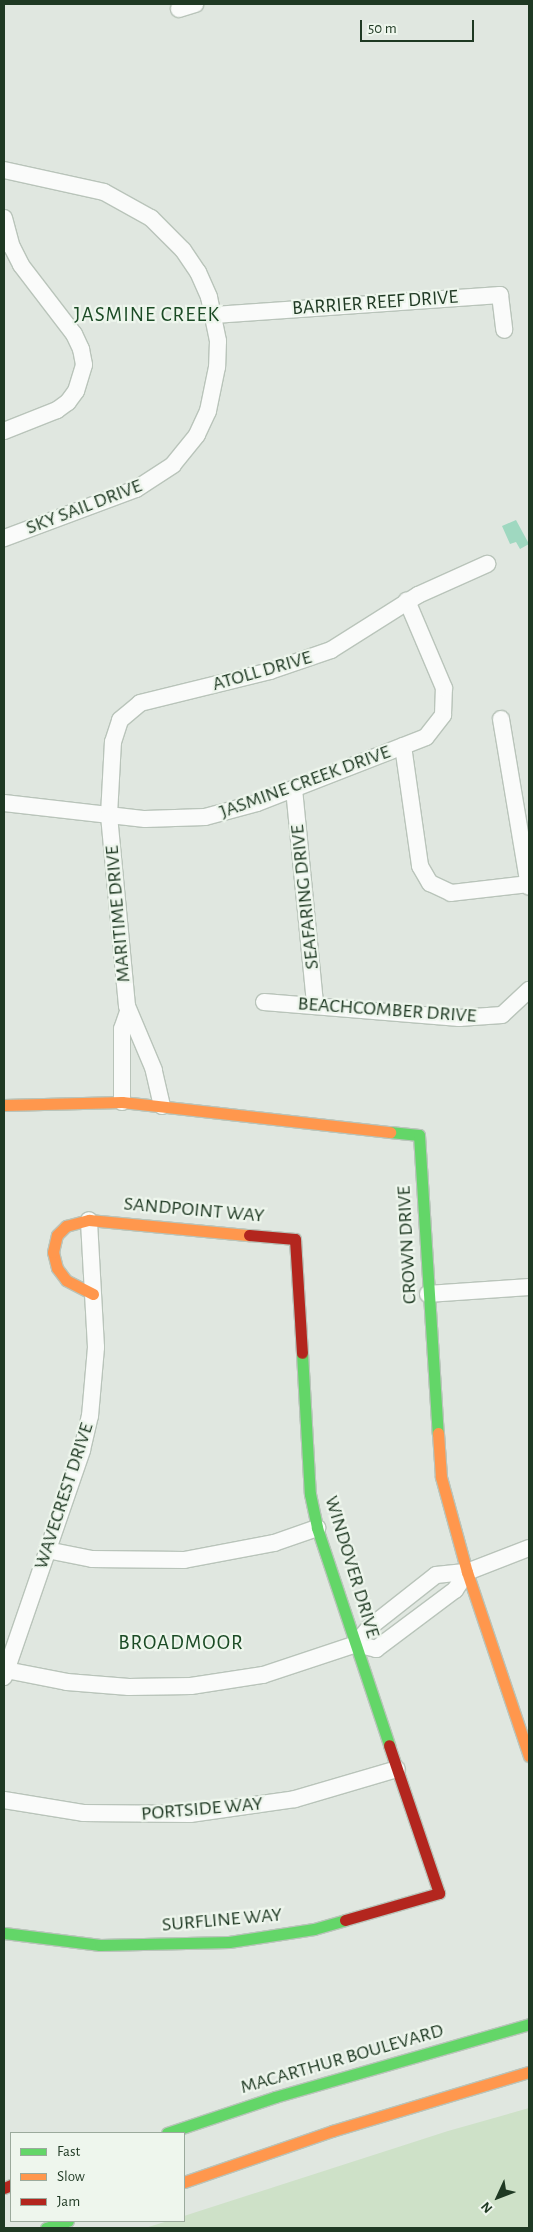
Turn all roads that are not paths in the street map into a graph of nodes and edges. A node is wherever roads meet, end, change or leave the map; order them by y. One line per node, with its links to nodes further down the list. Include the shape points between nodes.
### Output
1 (195, 4): 2 (street)
2 (178, 9)
3 (4, 173): 5 (street, SKY SAIL DRIVE, via 104,192 151,218 171,236 193,265)
4 (4, 218): 7 (street, via 21,265 74,334 84,365 76,391 68,402 57,410)
5 (214, 315): 6 (street, BARRIER REEF DRIVE, via 500,295); 8 (street, SKY SAIL DRIVE, via 218,341 213,394 197,435 173,465 136,489)
6 (504, 330)
7 (4, 431)
8 (4, 538)
9 (487, 564): 10 (street, ATOLL DRIVE)
10 (407, 601): 12 (street, JASMINE CREEK DRIVE, via 444,688 446,702 436,728 426,737); 15 (street, ATOLL DRIVE, via 360,634 301,662 140,702 129,710 114,733)
11 (501, 718): 16 (street)
12 (403, 746): 13 (street, JASMINE CREEK DRIVE); 16 (street, via 420,866 430,882 451,893)
13 (294, 789): 15 (street, JASMINE CREEK DRIVE, via 231,812 204,817 178,820); 19 (street, SEAFARING DRIVE)
14 (4, 803): 15 (street, JASMINE CREEK DRIVE)
15 (109, 816): 20 (street, MARITIME DRIVE)
16 (529, 886)
17 (529, 990): 19 (street, BEACHCOMBER DRIVE, via 502,1015 459,1018)
18 (264, 1002): 19 (street, BEACHCOMBER DRIVE)
19 (316, 1005)
20 (128, 1012): 21 (street, MARITIME DRIVE, via 122,1029); 22 (street, MARITIME DRIVE)
21 (124, 1070): 22 (street); 23 (street, MARITIME DRIVE)
22 (154, 1070): 25 (street, MARITIME DRIVE)
23 (122, 1102): 24 (street, CROWN DRIVE); 25 (street, CROWN DRIVE)
24 (4, 1105)
25 (162, 1106): 30 (street, CROWN DRIVE, via 419,1135)
26 (89, 1220): 27 (street, SANDPOINT WAY); 29 (street, WAVECREST DRIVE); 29 (street, via 66,1226 57,1234 53,1252 57,1268 66,1280)
27 (295, 1239): 31 (street, WINDOVER DRIVE, via 310,1494)
28 (529, 1287): 30 (street)
29 (94, 1294): 33 (street, WAVECREST DRIVE, via 96,1347 90,1416)
30 (428, 1294): 34 (street, CROWN DRIVE, via 441,1477)
31 (317, 1528): 33 (street, via 274,1543 184,1560 92,1559); 35 (street, WINDOVER DRIVE)
32 (529, 1548): 34 (street)
33 (47, 1550): 36 (street, WAVECREST DRIVE)
34 (467, 1572): 35 (street, via 436,1575 370,1627); 35 (street, via 455,1590 376,1649); 37 (street, CROWN DRIVE)
35 (356, 1644): 36 (street, via 263,1675 191,1686 98,1685); 38 (street, WINDOVER DRIVE)
36 (5, 1673)
37 (529, 1753)
38 (397, 1769): 39 (street, PORTSIDE WAY, via 295,1799 190,1814 83,1812); 40 (street, WINDOVER DRIVE)
39 (4, 1800)
40 (439, 1893): 41 (street, SURFLINE WAY, via 314,1929 229,1942 100,1945)
41 (4, 1933)
42 (529, 2024): 44 (street, MACARTHUR BOULEVARD, via 275,2097)
43 (529, 2072): 45 (street, via 332,2131)
44 (170, 2132)
45 (185, 2182)
46 (65, 2222): 47 (street)
47 (46, 2228)

